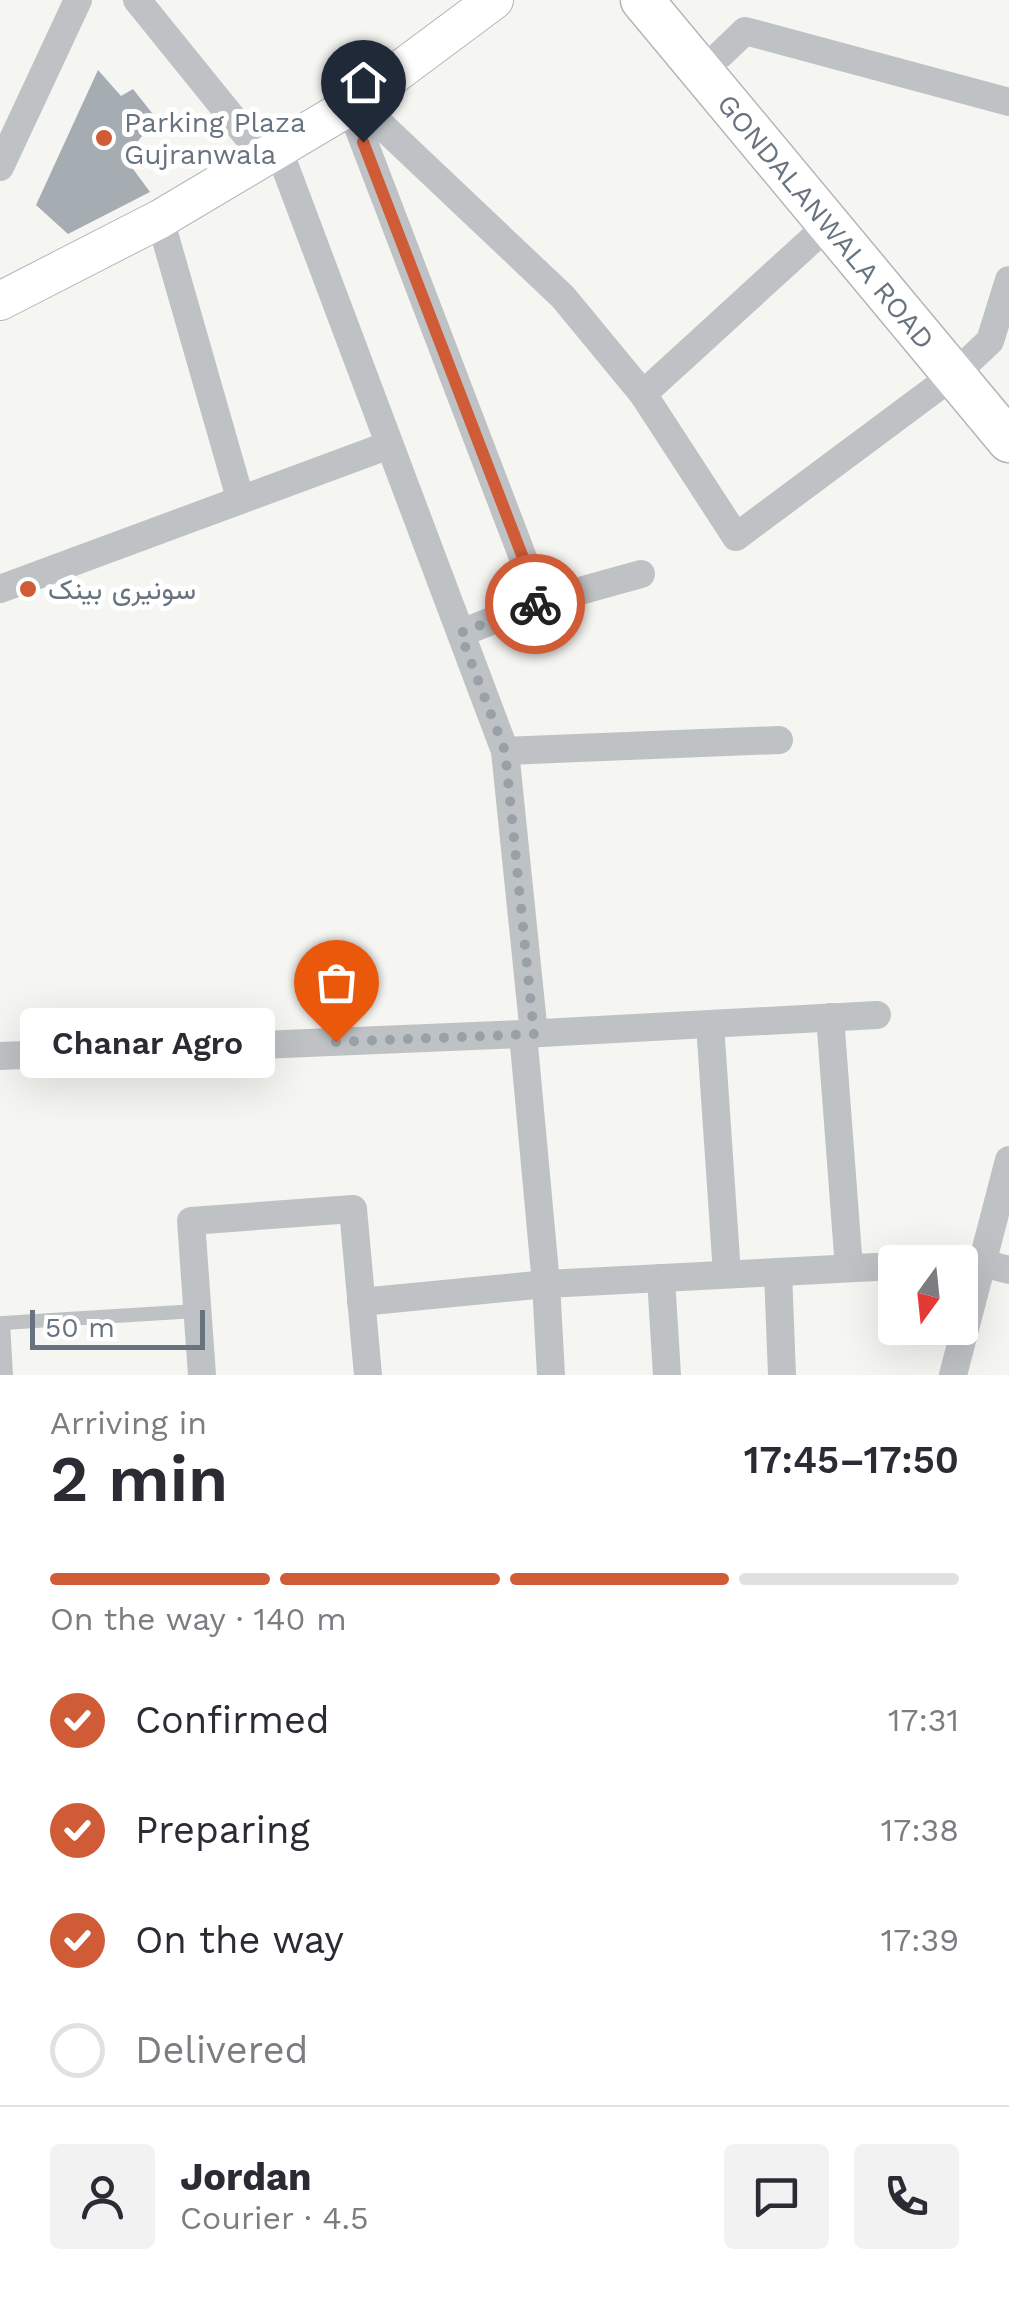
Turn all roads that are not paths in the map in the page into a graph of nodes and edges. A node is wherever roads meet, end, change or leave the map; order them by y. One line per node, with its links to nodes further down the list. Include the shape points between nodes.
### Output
1 (78, 0): 10 (street)
2 (137, 0): 9 (street)
3 (494, 0): 8 (street)
4 (642, 0): 12 (main road, GONDALANWALA ROAD)
5 (676, 0): 6 (main road, GONDALANWALA ROAD)
6 (720, 54): 7 (street, via 745,31); 15 (main road, GONDALANWALA ROAD)
7 (1009, 102)
8 (354, 104): 9 (street); 16 (street, via 563,297); 23 (street)
9 (271, 153): 11 (street); 19 (street)
10 (0, 167)
11 (160, 219): 14 (street); 20 (street)
12 (828, 225): 15 (main road, GONDALANWALA ROAD); 16 (street)
13 (1009, 280): 15 (street, via 990,341)
14 (0, 300)
15 (965, 364): 16 (street, via 736,537); 17 (main road, GONDALANWALA ROAD); 18 (main road, GONDALANWALA ROAD)
16 (643, 394)
17 (1009, 394)
18 (1009, 440)
19 (389, 445): 20 (street); 24 (street)
20 (240, 498): 22 (street)
21 (641, 574): 23 (street)
22 (0, 589)
23 (540, 602): 24 (street)
24 (460, 633): 26 (street)
25 (778, 740): 26 (street)
26 (505, 751): 30 (street)
27 (877, 1014): 28 (street)
28 (830, 1017): 29 (street); 35 (street)
29 (710, 1024): 30 (street); 37 (street)
30 (528, 1034): 31 (street); 39 (street)
31 (0, 1056)
32 (1009, 1160): 33 (street)
33 (984, 1265): 49 (street)
34 (878, 1267): 35 (street)
35 (849, 1268): 36 (street)
36 (778, 1272): 37 (street); 48 (street)
37 (726, 1274): 38 (street)
38 (661, 1278): 39 (street); 47 (street)
39 (546, 1284): 40 (street); 46 (street)
40 (360, 1302): 41 (street, via 353,1209 191,1220); 45 (street)
41 (196, 1311): 42 (lane); 44 (street)
42 (1, 1323): 43 (lane)
43 (6, 1375)
44 (202, 1375)
45 (368, 1375)
46 (551, 1375)
47 (667, 1375)
48 (782, 1375)
49 (954, 1375)

